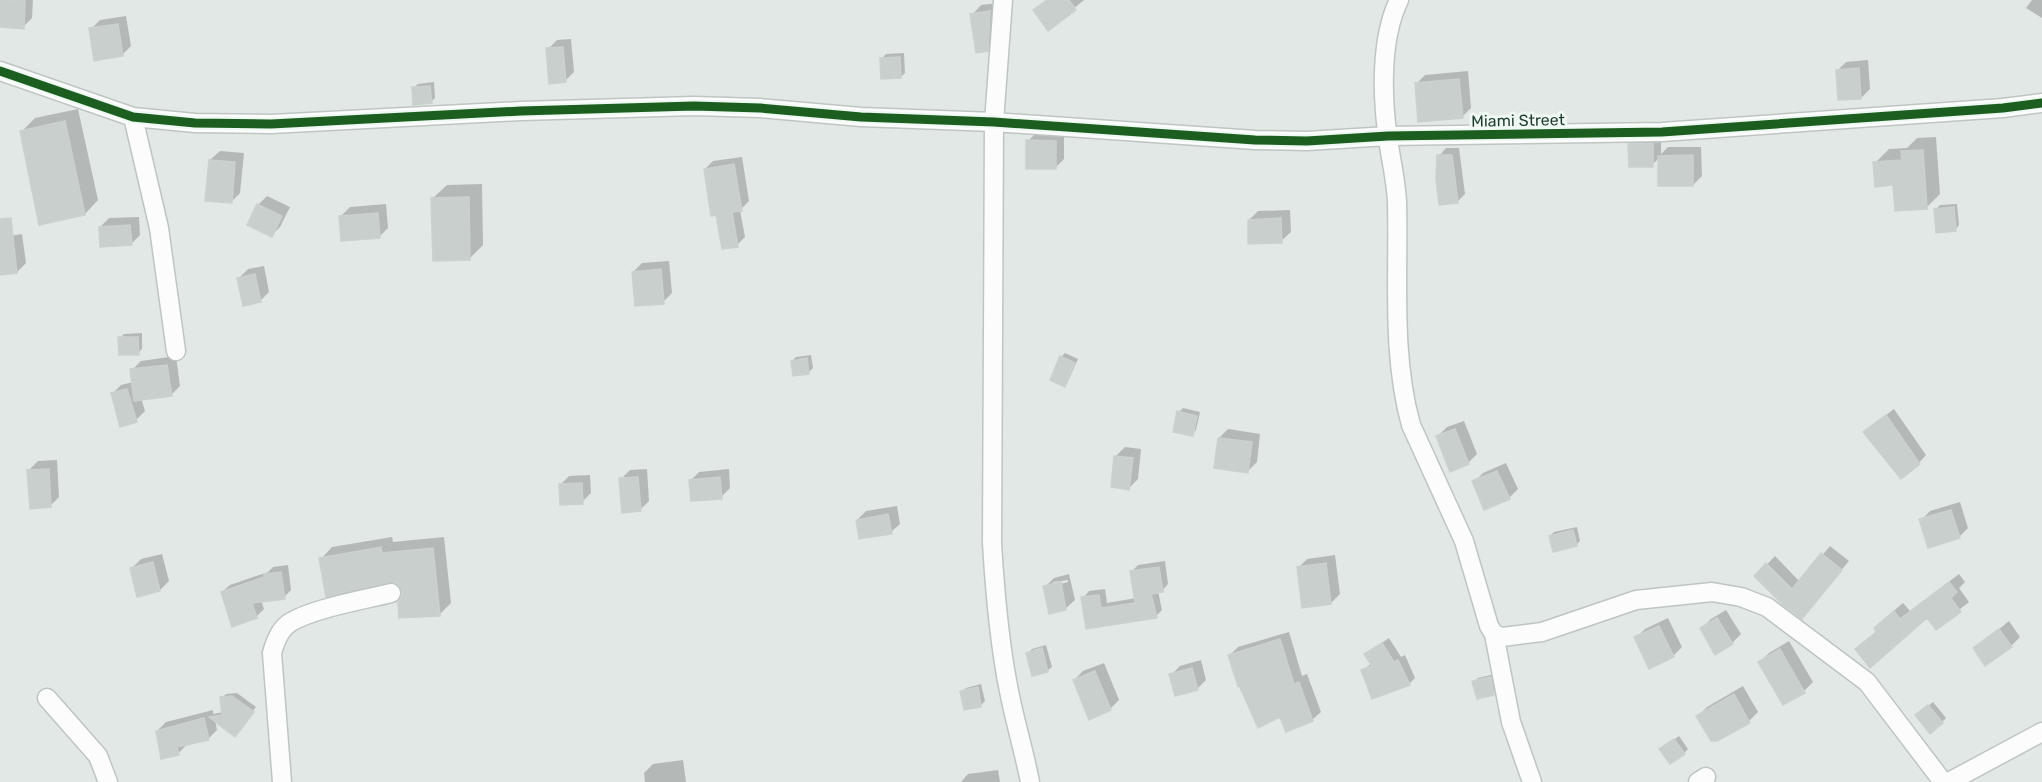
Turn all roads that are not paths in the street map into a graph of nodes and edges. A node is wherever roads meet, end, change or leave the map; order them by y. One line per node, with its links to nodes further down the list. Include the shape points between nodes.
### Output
1 (1003, 0): 6 (street)
2 (1399, 0): 7 (street, via 1392,14 1384,58)
3 (0, 71): 5 (street, Miami Street)
4 (2042, 103): 7 (street, Miami Street, via 1662,132)
5 (133, 117): 6 (street, Miami Street, via 271,124 694,106); 8 (street, via 159,228)
6 (994, 122): 7 (street, Miami Street, via 1255,140); 15 (street, via 995,599 1009,691)
7 (1388, 136): 10 (street, via 1396,200 1398,325 1406,406 1464,541)
8 (176, 351)
9 (391, 593): 14 (street, via 289,622 276,638 272,653)
10 (1494, 634): 16 (street, via 1511,722); 17 (street, via 1502,637 1542,632 1636,600 1712,592 1741,597 1767,607 1867,682)
11 (47, 698): 13 (street, via 98,756)
12 (2042, 732): 18 (street)
13 (108, 782)
14 (282, 782)
15 (1030, 782)
16 (1532, 782)
17 (1943, 782)
18 (1948, 782)

